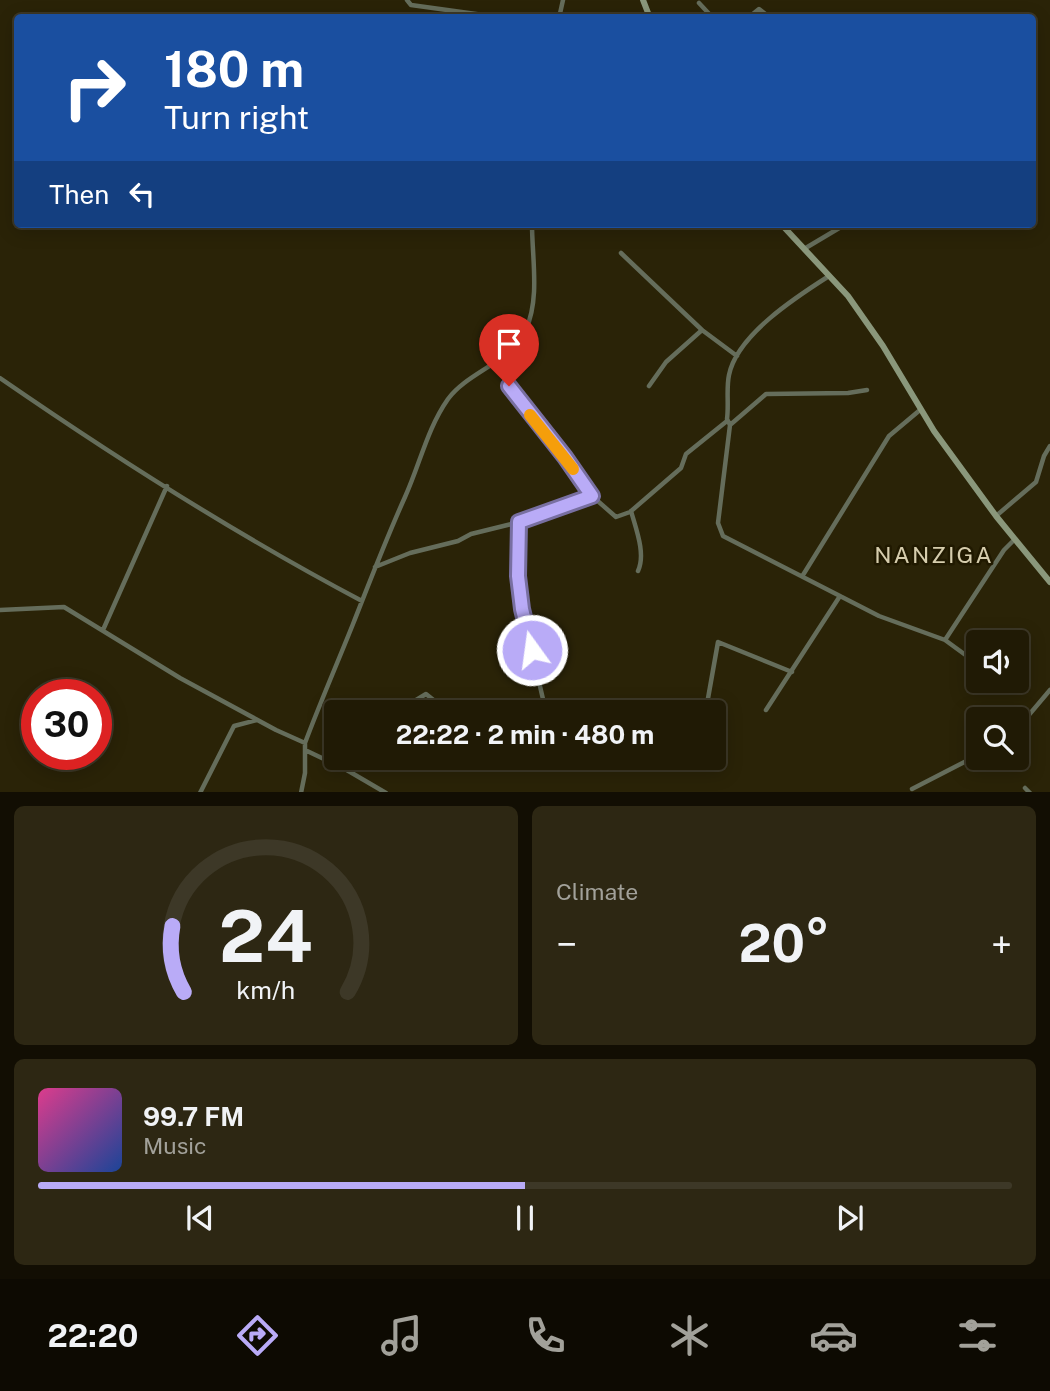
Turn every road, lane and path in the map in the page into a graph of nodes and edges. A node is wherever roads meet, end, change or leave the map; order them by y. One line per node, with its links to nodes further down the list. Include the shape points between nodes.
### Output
1 (407, 0): 3 (street, via 411,5)
2 (699, 2): 4 (street)
3 (476, 14)
4 (710, 14)
5 (532, 228): 13 (street, via 532,312 518,344)
6 (785, 228): 8 (street)
7 (839, 228): 8 (street)
8 (804, 249): 10 (street)
9 (621, 253): 11 (street)
10 (829, 276): 12 (street, via 762,326); 17 (street, via 883,346)
11 (702, 330): 12 (street); 15 (street)
12 (737, 356): 18 (street, via 728,377)
13 (493, 363): 21 (street); 26 (street, via 449,397 423,446)
14 (0, 378): 20 (street)
15 (649, 386)
16 (867, 390): 18 (street, via 766,394)
17 (920, 410): 23 (street); 28 (street, via 889,436)
18 (729, 423): 22 (street, via 686,454 681,468); 28 (street, via 718,523 723,536 795,575)
19 (1050, 446): 23 (street, via 1036,482)
20 (167, 486): 31 (street); 33 (street)
21 (592, 496): 22 (street, via 616,517); 24 (street)
22 (631, 511): 27 (street, via 639,541)
23 (996, 516): 25 (street)
24 (519, 522): 26 (street); 40 (street, via 522,609)
25 (1016, 539): 29 (street); 34 (street)
26 (374, 568): 31 (street)
27 (638, 571)
28 (803, 575): 30 (street)
29 (1050, 582)
30 (840, 596): 34 (street, via 897,624); 36 (street)
31 (362, 601): 45 (street)
32 (0, 610): 33 (street, via 64,607)
33 (103, 630): 44 (street)
34 (945, 640): 35 (street)
35 (966, 655)
36 (792, 671): 41 (street, via 718,642); 42 (street)
37 (1050, 690): 43 (street)
38 (416, 700): 39 (street, via 426,694)
39 (434, 700)
40 (543, 700)
41 (708, 700)
42 (766, 710)
43 (1029, 715)
44 (258, 720): 45 (street); 50 (street, via 234,726)
45 (305, 743): 46 (street)
46 (304, 750): 51 (street); 52 (street)
47 (966, 761): 49 (street)
48 (1025, 788): 53 (street)
49 (912, 789)
50 (201, 792)
51 (301, 792)
52 (384, 792)
53 (1029, 792)

